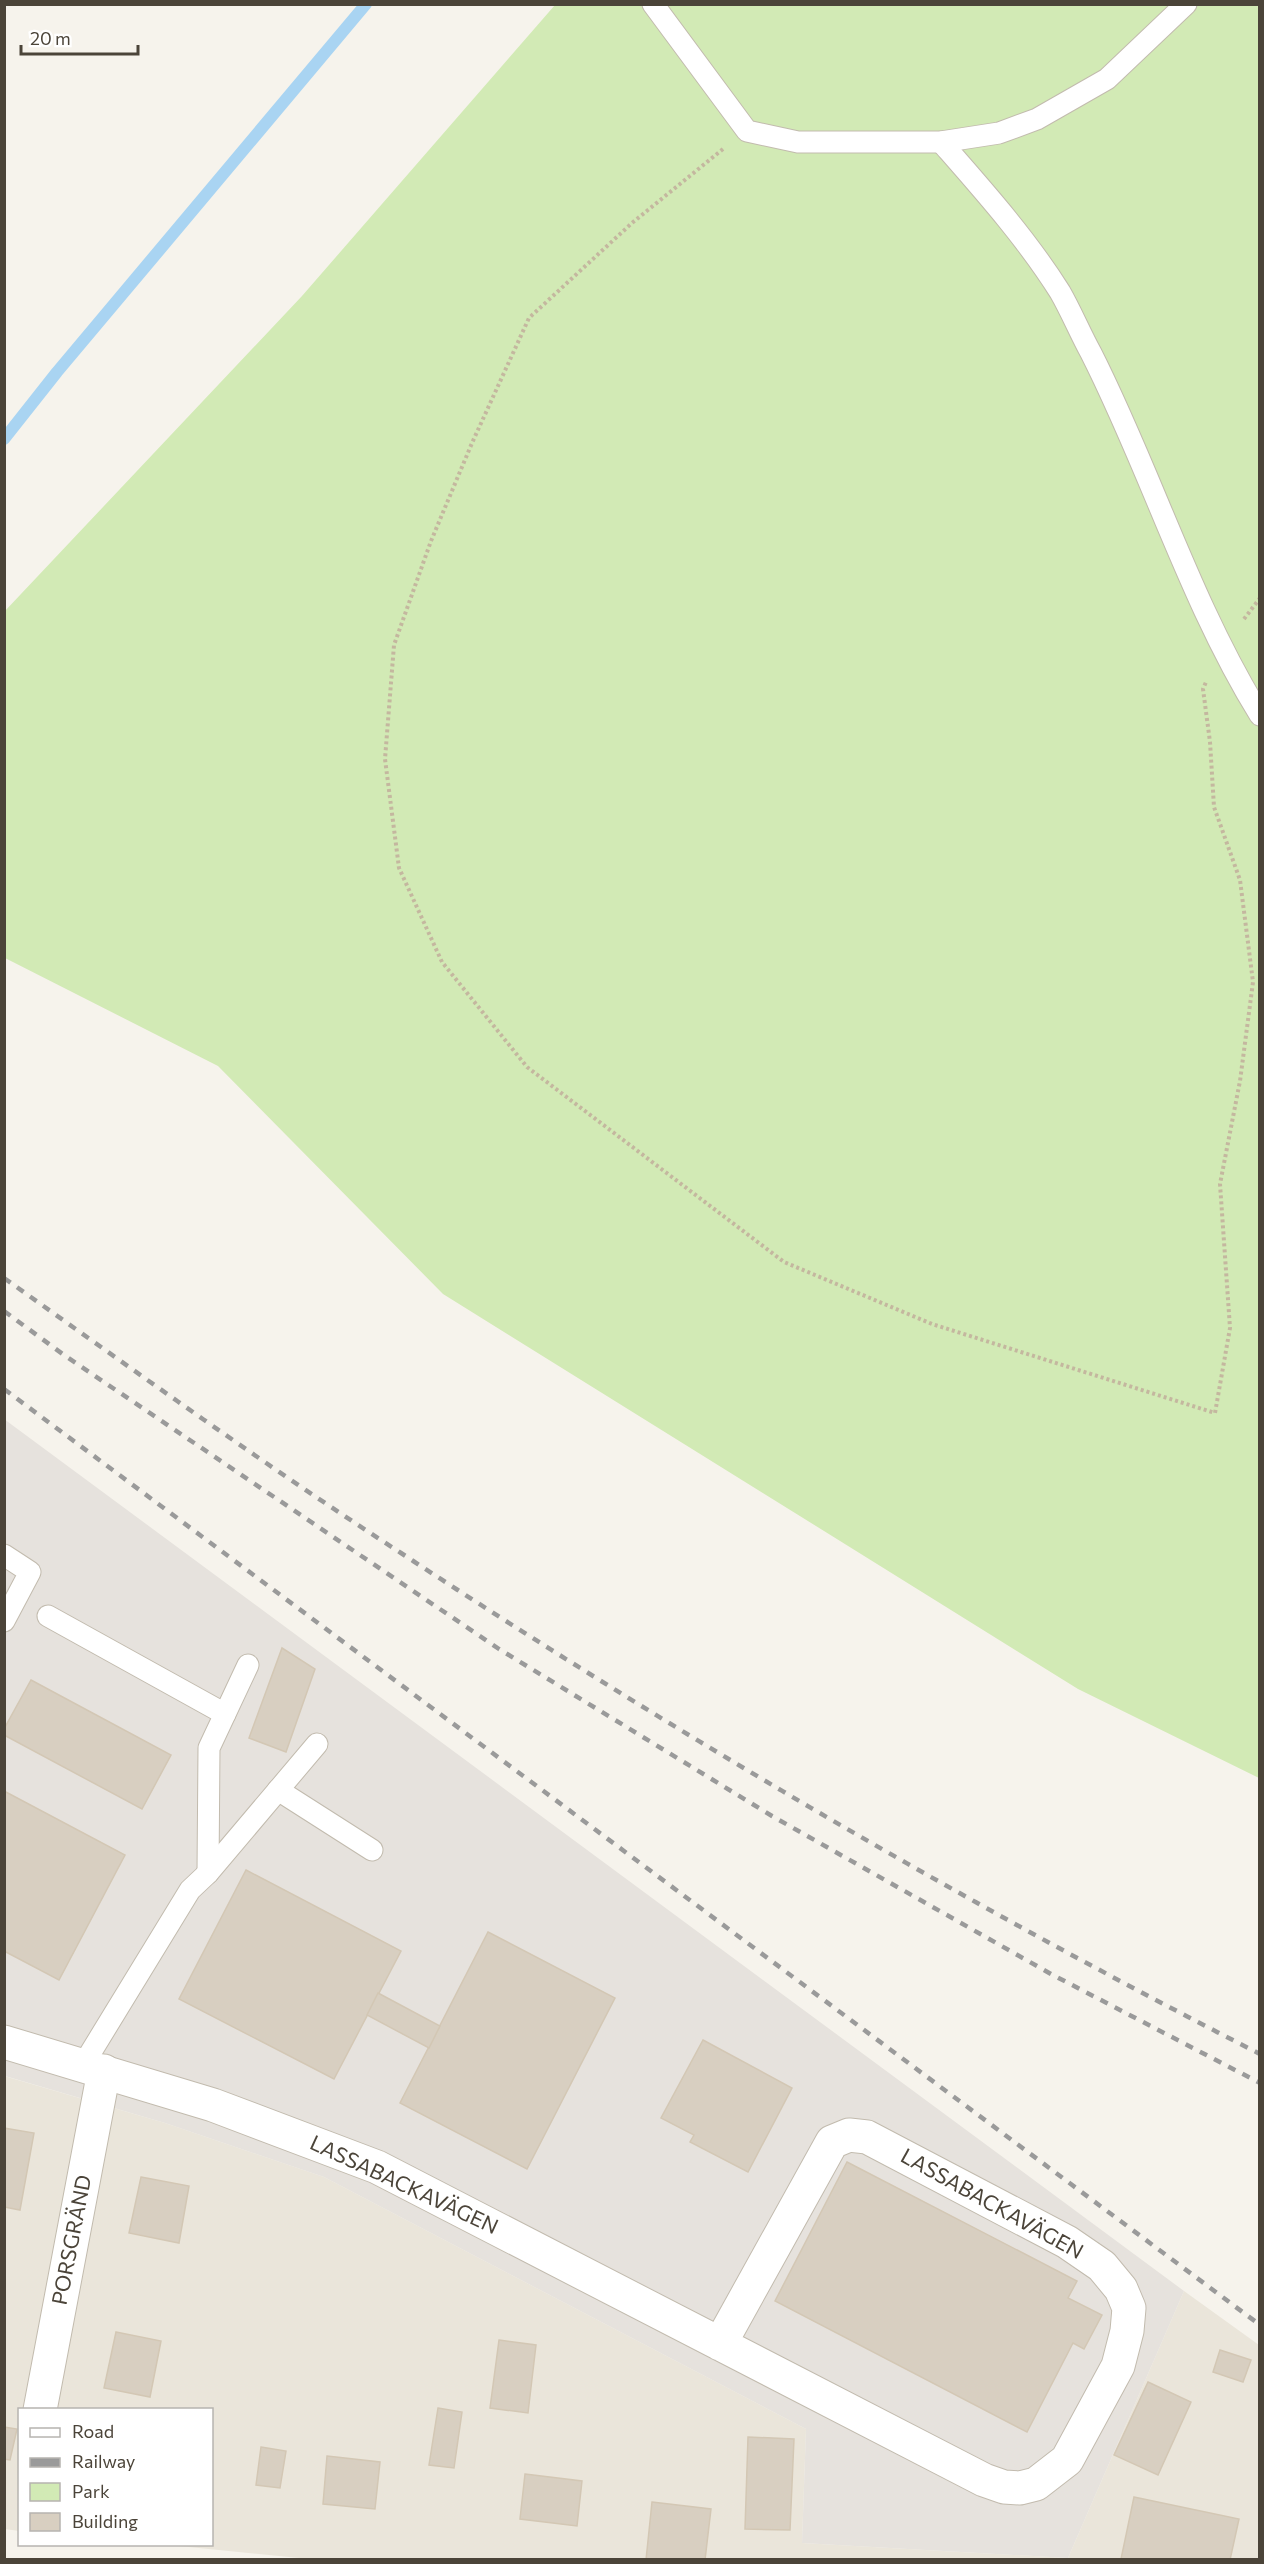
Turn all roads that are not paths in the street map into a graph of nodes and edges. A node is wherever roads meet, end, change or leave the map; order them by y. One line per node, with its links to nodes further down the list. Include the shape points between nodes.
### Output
1 (654, 4): 3 (lane, via 747,131 798,142)
2 (1186, 4): 3 (lane, via 1107,79 1067,103 999,133)
3 (942, 142): 4 (lane, via 1006,215 1060,292 1120,411 1223,647)
4 (1260, 715)
5 (4, 1555): 7 (lane, via 30,1572)
6 (48, 1616): 9 (lane)
7 (4, 1621)
8 (248, 1665): 9 (lane)
9 (225, 1714): 13 (lane, via 209,1748)
10 (317, 1744): 11 (lane)
11 (278, 1790): 12 (lane); 13 (lane)
12 (372, 1850)
13 (208, 1873): 15 (lane, via 190,1890)
14 (4, 2042): 15 (street, LASSABACKAVÄGEN)
15 (94, 2068): 16 (street, LASSABACKAVÄGEN, via 213,2105 377,2168); 17 (street, PORSGRÄND)
16 (720, 2344): 16 (street, LASSABACKAVÄGEN, via 984,2480 1020,2488 1036,2484 1067,2460 1118,2366 1129,2308 1121,2289 1102,2266 1067,2242 867,2137 849,2135 832,2142)
17 (40, 2408)

